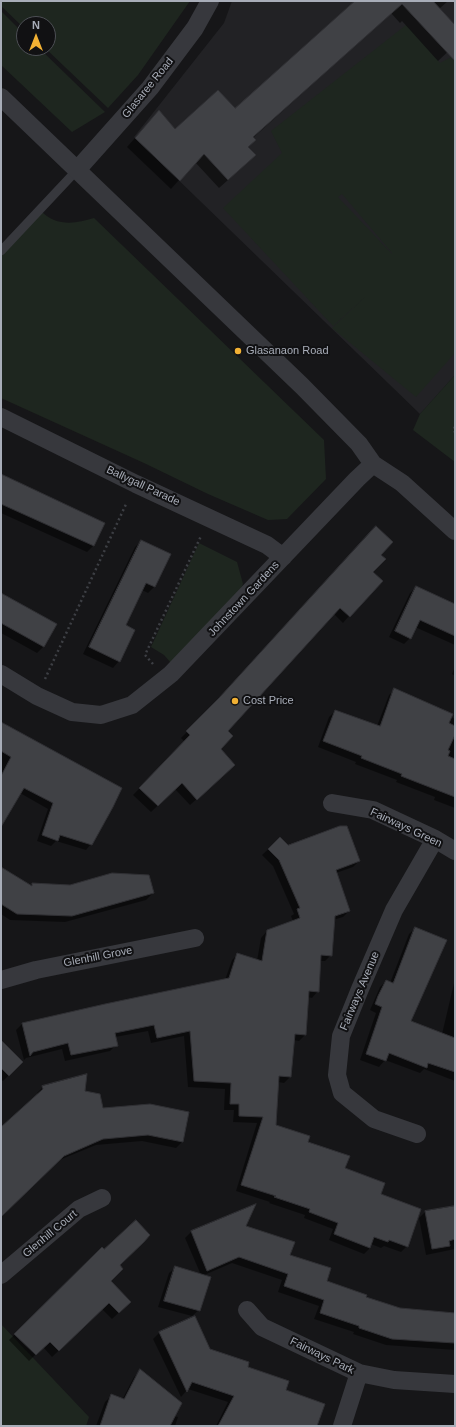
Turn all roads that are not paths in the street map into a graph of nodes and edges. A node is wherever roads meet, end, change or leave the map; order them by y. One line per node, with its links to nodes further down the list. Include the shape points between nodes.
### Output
1 (210, 1): 3 (street, Glasaree Road, via 195,28 150,88)
2 (1, 97): 3 (street)
3 (77, 170): 4 (lane); 6 (street, via 302,386 359,444)
4 (1, 251)
5 (1, 417): 8 (street, Ballygall Parade, via 267,545)
6 (373, 464): 7 (street, via 402,483); 8 (street, Johnstown Gardens)
7 (455, 531)
8 (283, 557): 9 (street, Johnstown Gardens, via 171,674 132,705 101,715 72,712 37,696)
9 (1, 674)
10 (332, 803): 11 (street, Fairways Green, via 373,810)
11 (435, 839): 12 (street, Fairways Green); 15 (street, Fairways Avenue, via 394,910 360,989 341,1036 337,1075 342,1093 374,1119)
12 (455, 851)
13 (195, 938): 14 (street, Glenhill Grove, via 36,970)
14 (1, 980)
15 (418, 1134)
16 (102, 1198): 17 (street, Glenhill Court, via 79,1209)
17 (1, 1275)
18 (246, 1310): 19 (street, Fairways Park, via 262,1327)
19 (359, 1373): 20 (street, Fairways Park, via 394,1380); 21 (street)
20 (455, 1384)
21 (342, 1426)

